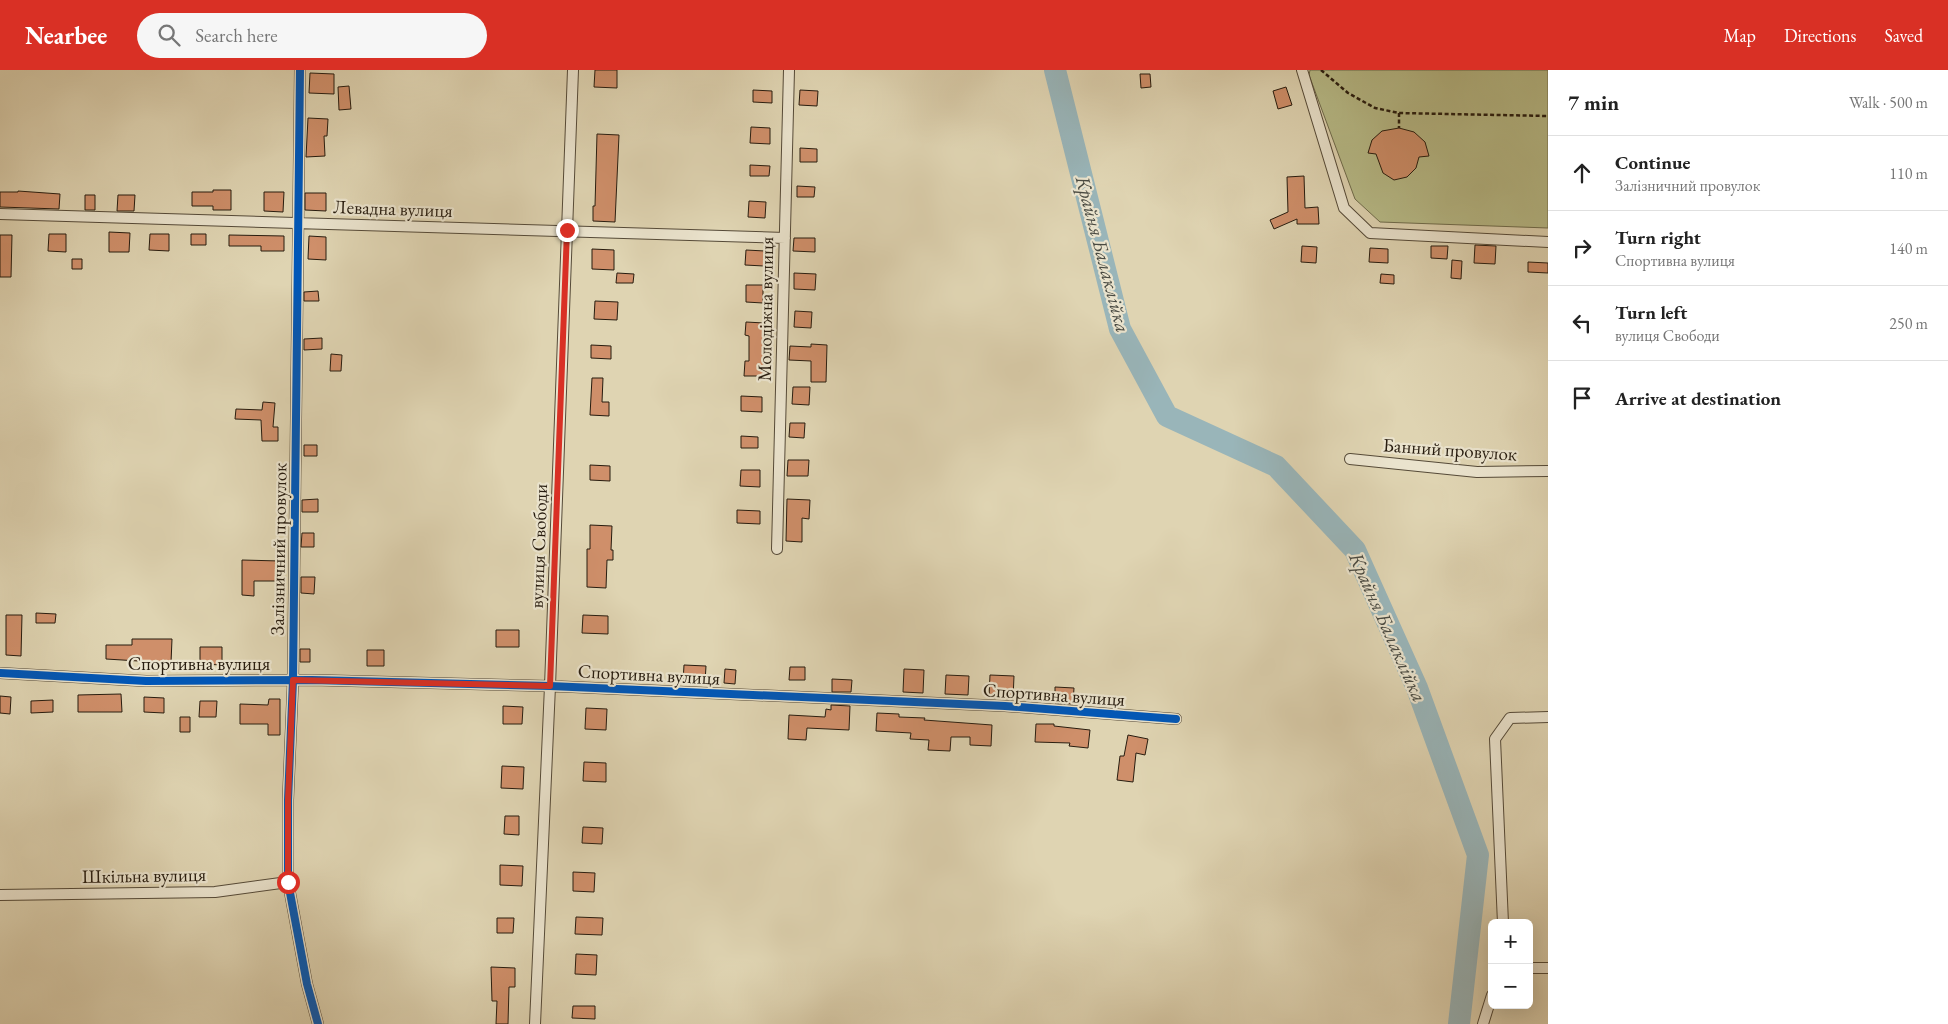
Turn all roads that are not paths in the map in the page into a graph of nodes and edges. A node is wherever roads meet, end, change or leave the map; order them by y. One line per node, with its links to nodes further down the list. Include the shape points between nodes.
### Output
1 (300, 70): 6 (street, Залізничний провулок)
2 (572, 70): 7 (street, вулиця Свободи)
3 (789, 70): 8 (street, Молодіжна вулиця)
4 (1302, 70): 9 (street, via 1344,208 1370,233)
5 (0, 214): 6 (street, Левадна вулиця)
6 (298, 223): 7 (street, Левадна вулиця); 14 (street, Залізничний провулок)
7 (567, 230): 8 (street, Левадна вулиця); 15 (street, вулиця Свободи)
8 (785, 238): 12 (street, Молодіжна вулиця)
9 (1548, 242)
10 (1350, 459): 11 (street, Банний провулок, via 1477,472)
11 (1548, 471)
12 (777, 548)
13 (0, 673): 14 (street, Спортивна вулиця, via 146,680)
14 (293, 680): 15 (street, Спортивна вулиця); 18 (street, Залізничний провулок)
15 (550, 686): 17 (street, Спортивна вулиця, via 1005,706); 25 (street, вулиця Свободи)
16 (1548, 716): 20 (street, via 1510,718 1495,738)
17 (1176, 719)
18 (288, 882): 19 (street, Шкільна вулиця, via 216,892); 24 (street, Залізничний провулок)
19 (0, 895)
20 (1503, 919)
21 (1533, 968): 22 (street)
22 (1548, 968)
23 (1488, 1007): 26 (street)
24 (318, 1024)
25 (535, 1024)
26 (1482, 1024)

